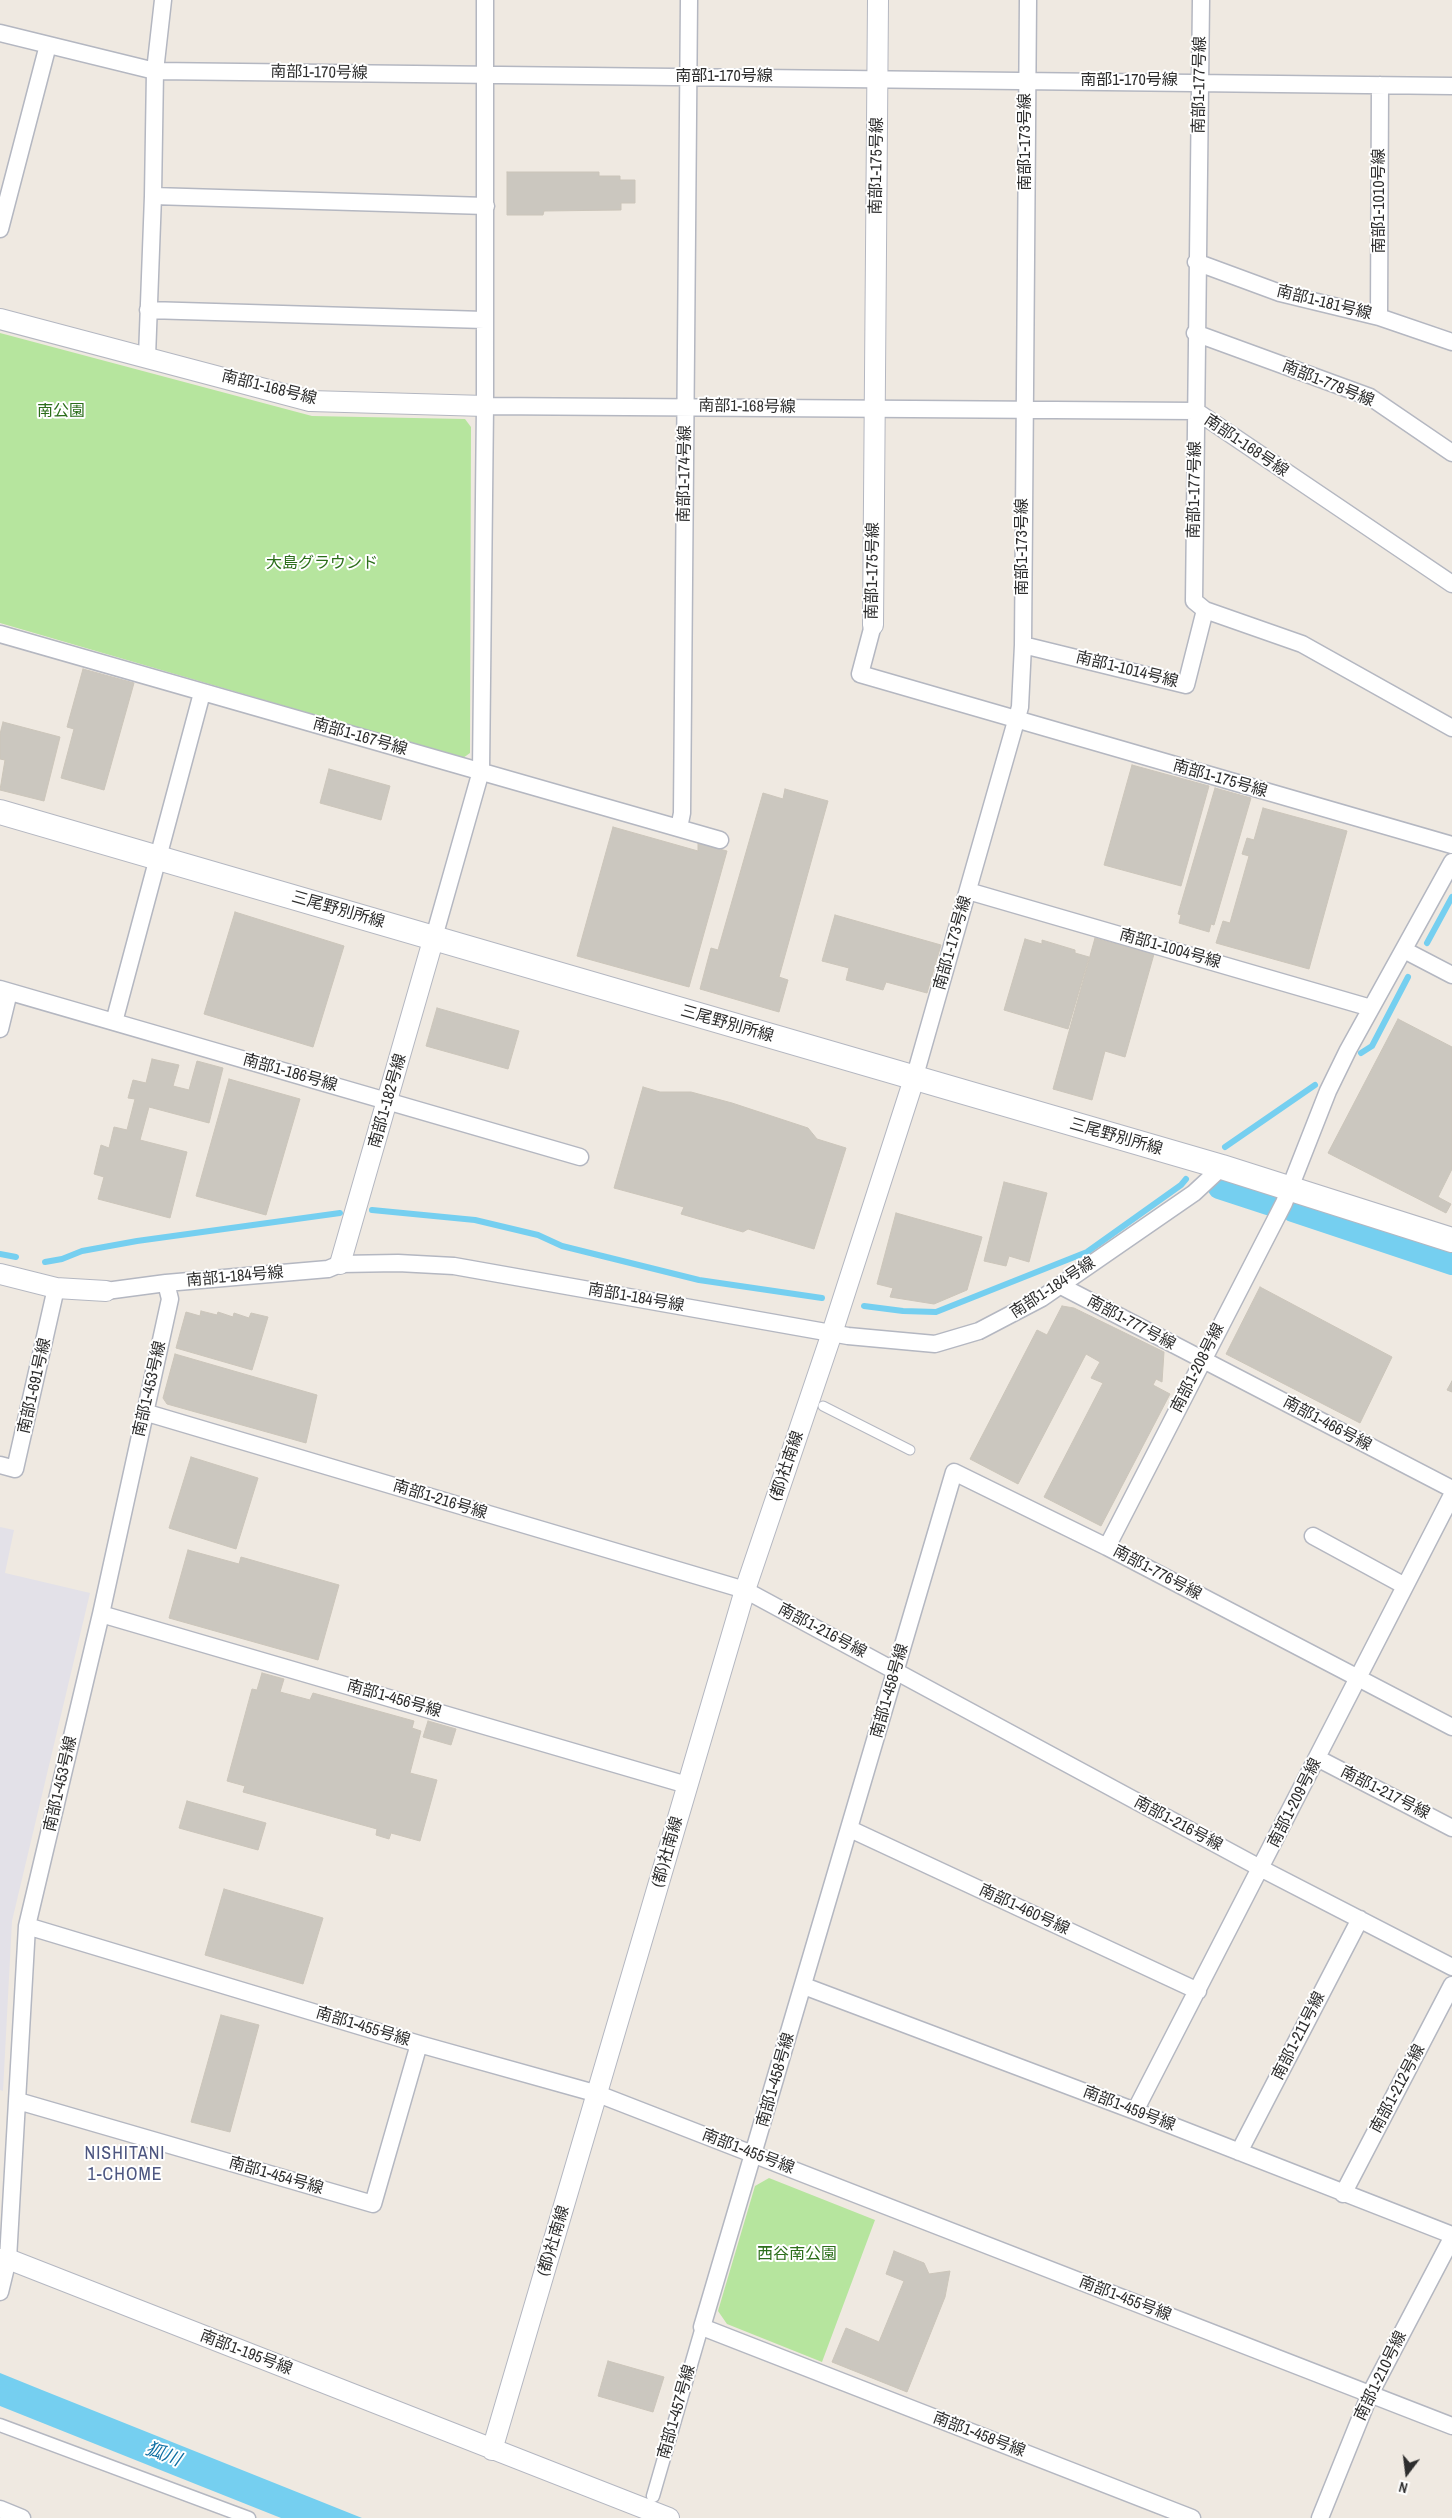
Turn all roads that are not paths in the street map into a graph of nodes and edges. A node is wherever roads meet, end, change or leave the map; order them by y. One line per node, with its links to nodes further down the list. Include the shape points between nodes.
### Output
1 (162, 0): 9 (street)
2 (485, 0): 10 (street)
3 (689, 0): 11 (street, 南部1-174号線)
4 (878, 0): 12 (street, 南部1-175号線)
5 (1028, 0): 13 (street, 南部1-173号線)
6 (1201, 0): 14 (street, 南部1-177号線)
7 (0, 33): 8 (street, 南部1-170号線)
8 (48, 45): 9 (street, 南部1-170号線); 19 (street)
9 (155, 71): 10 (street, 南部1-170号線); 17 (street)
10 (485, 75): 11 (street, 南部1-170号線); 18 (street)
11 (689, 77): 12 (street, 南部1-170号線); 29 (street, 南部1-174号線)
12 (878, 78): 13 (street, 南部1-170号線); 30 (street, 南部1-175号線)
13 (1026, 81): 14 (street, 南部1-170号線); 31 (street, 南部1-173号線)
14 (1201, 82): 15 (street, 南部1-170号線); 20 (street, 南部1-177号線)
15 (1380, 85): 16 (street, 南部1-170号線); 22 (street, 南部1-1010号線)
16 (1452, 86)
17 (153, 196): 18 (street); 21 (street)
18 (486, 206): 24 (street)
19 (0, 228)
20 (1196, 262): 22 (street, 南部1-181号線, via 1280,293); 25 (street, 南部1-177号線)
21 (148, 310): 24 (street); 27 (street)
22 (1379, 317): 26 (street, 南部1-181号線)
23 (0, 319): 27 (street, 南部1-168号線)
24 (484, 320): 28 (street)
25 (1195, 333): 32 (street, 南部1-177号線); 33 (street, 南部1-778号線, via 1370,397)
26 (1452, 342)
27 (147, 357): 28 (street, 南部1-168号線, via 310,401)
28 (485, 406): 29 (street, 南部1-168号線); 42 (street)
29 (686, 407): 30 (street, 南部1-168号線); 44 (street, 南部1-174号線)
30 (874, 409): 31 (street, 南部1-168号線); 36 (street, 南部1-175号線)
31 (1024, 409): 32 (street, 南部1-168号線); 38 (street, 南部1-173号線)
32 (1196, 412): 34 (street, 南部1-168号線); 35 (street, 南部1-177号線, via 1194,601)
33 (1452, 453)
34 (1450, 577)
35 (1205, 610): 38 (street, 南部1-1014号線, via 1186,685); 41 (street, via 1302,644)
36 (873, 625): 40 (street, 南部1-175号線, via 860,674)
37 (0, 634): 39 (street, 南部1-167号線)
38 (1023, 645): 40 (street, 南部1-173号線)
39 (202, 693): 42 (street, 南部1-167号線); 47 (street)
40 (1017, 720): 46 (street, 南部1-175号線); 49 (street, 南部1-173号線)
41 (1452, 728)
42 (481, 771): 44 (street, 南部1-167号線); 50 (street)
43 (0, 812): 47 (main road, 三尾野別所線)
44 (680, 828): 45 (street, 南部1-167号線)
45 (720, 840)
46 (1452, 845)
47 (159, 858): 50 (main road, 三尾野別所線); 55 (street)
48 (1452, 862): 51 (street, 南部1-208号線)
49 (968, 891): 54 (street, 南部1-1004号線); 57 (street, 南部1-173号線)
50 (434, 937): 57 (main road, 三尾野別所線); 58 (street, 南部1-182号線)
51 (1404, 950): 52 (street); 54 (street, 南部1-208号線)
52 (1452, 975)
53 (5, 991): 55 (street, 南部1-186号線); 56 (street)
54 (1371, 1008): 61 (street, 南部1-208号線, via 1328,1091)
55 (114, 1022): 58 (street, 南部1-186号線)
56 (0, 1028)
57 (914, 1079): 60 (main road, 三尾野別所線); 69 (street, (都)社南線)
58 (388, 1101): 59 (street, 南部1-186号線); 63 (street, 南部1-182号線)
59 (580, 1157)
60 (1222, 1167): 61 (main road, 三尾野別所線); 66 (street, 南部1-184号線, via 1194,1193)
61 (1290, 1189): 62 (main road, 三尾野別所線); 70 (street, 南部1-208号線)
62 (1452, 1240)
63 (340, 1264): 65 (street, 南部1-184号線, via 328,1269); 69 (street, 南部1-184号線, via 454,1266)
64 (0, 1274): 67 (street, 南部1-184号線)
65 (166, 1283): 68 (street, 南部1-184号線); 72 (street, 南部1-453号線, via 170,1299)
66 (1061, 1286): 69 (street, 南部1-184号線, via 979,1331 935,1344); 70 (street, 南部1-777号線)
67 (56, 1288): 68 (street, 南部1-184号線); 74 (street, 南部1-691号線, via 15,1469)
68 (106, 1291)
69 (832, 1333): 81 (street, (都)社南線)
70 (1201, 1360): 76 (street, 南部1-466号線); 79 (street, 南部1-208号線)
71 (823, 1406): 73 (lane)
72 (144, 1412): 81 (street, 南部1-216号線); 82 (street, 南部1-453号線)
73 (910, 1450)
74 (0, 1466)
75 (954, 1472): 79 (street, 南部1-776号線); 83 (street, 南部1-458号線)
76 (1452, 1490)
77 (1452, 1494): 80 (street, 南部1-209号線)
78 (1313, 1536): 80 (street)
79 (1107, 1547): 84 (street, 南部1-776号線)
80 (1405, 1586): 84 (street, 南部1-209号線)
81 (745, 1590): 83 (street, 南部1-216号線); 87 (street, (都)社南線)
82 (101, 1614): 87 (street, 南部1-456号線); 92 (street, 南部1-453号線)
83 (896, 1672): 89 (street, 南部1-458号線); 90 (street, 南部1-216号線)
84 (1358, 1679): 85 (street, 南部1-776号線); 86 (street, 南部1-209号線)
85 (1452, 1727)
86 (1317, 1758): 88 (street, 南部1-217号線); 90 (street, 南部1-209号線)
87 (687, 1785): 98 (street, (都)社南線)
88 (1452, 1828)
89 (850, 1829): 95 (street, 南部1-458号線); 96 (street, 南部1-460号線)
90 (1262, 1869): 91 (street, 南部1-216号線); 96 (street, 南部1-209号線)
91 (1360, 1919): 93 (street, 南部1-216号線); 101 (street, 南部1-211号線)
92 (27, 1926): 97 (street, 南部1-455号線); 99 (street, 南部1-453号線)
93 (1452, 1967)
94 (1452, 1985): 103 (street, 南部1-212号線)
95 (804, 1986): 100 (street, 南部1-459号線); 102 (street, 南部1-458号線)
96 (1198, 1991): 100 (street, 南部1-209号線)
97 (419, 2044): 98 (street, 南部1-455号線); 99 (street, 南部1-454号線, via 373,2204)
98 (598, 2094): 102 (street, 南部1-455号線); 111 (street, (都)社南線)
99 (18, 2101): 105 (street, 南部1-453号線)
100 (1136, 2111): 101 (street, 南部1-459号線)
101 (1239, 2152): 103 (street, 南部1-459号線)
102 (754, 2154): 107 (street, 南部1-458号線); 108 (street, 南部1-455号線)
103 (1343, 2194): 104 (street, 南部1-459号線)
104 (1452, 2236): 108 (street, 南部1-210号線)
105 (4, 2259): 106 (street, 南部1-453号線); 111 (street, 南部1-195号線)
106 (0, 2292)
107 (702, 2327): 112 (street, 南部1-457号線); 117 (street, 南部1-458号線)
108 (1370, 2394): 110 (street, 南部1-455号線); 118 (street, 南部1-210号線)
109 (0, 2425): 115 (street)
110 (1452, 2426)
111 (492, 2450): 116 (street)
112 (652, 2496)
113 (0, 2509): 114 (street)
114 (22, 2518)
115 (249, 2518)
116 (669, 2518)
117 (1192, 2518)
118 (1320, 2518)

